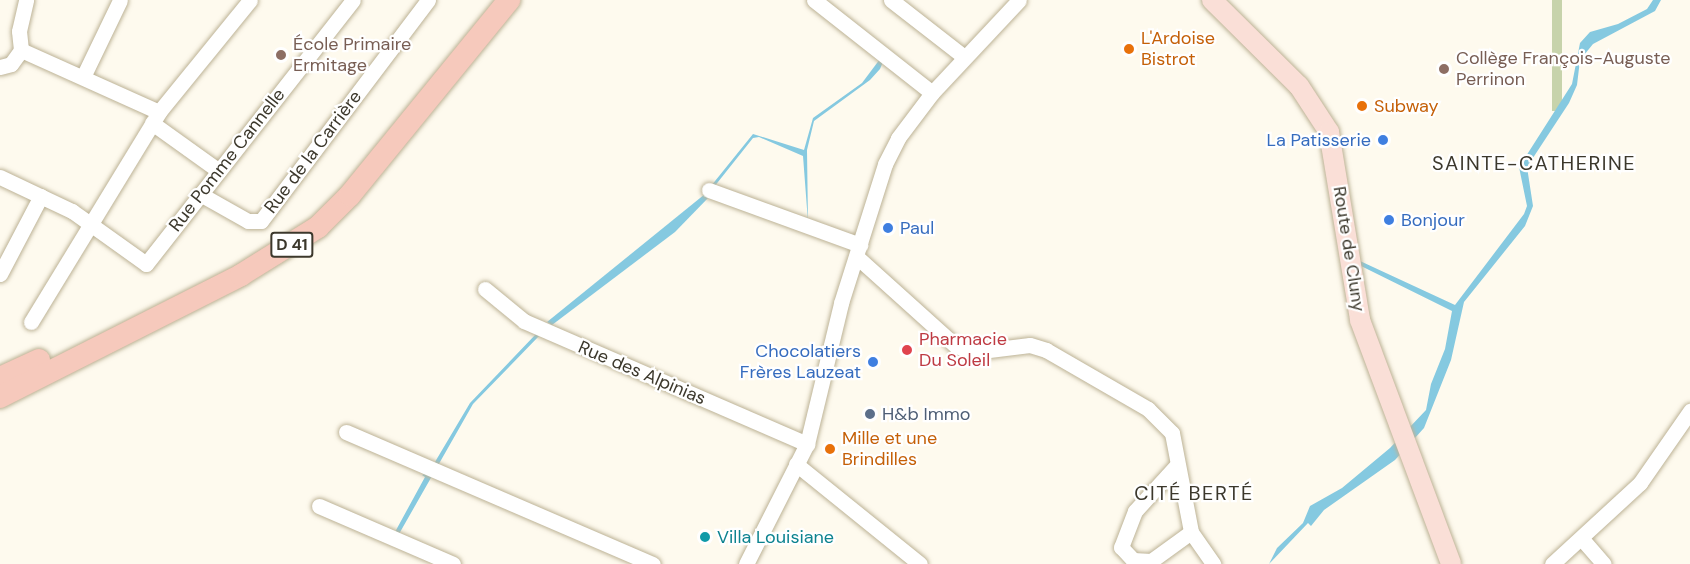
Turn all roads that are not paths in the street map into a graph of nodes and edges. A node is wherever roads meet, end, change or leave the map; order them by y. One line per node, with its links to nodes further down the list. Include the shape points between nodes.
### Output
1 (26, 0): 13 (street, via 19,31)
2 (120, 0): 15 (street)
3 (250, 0): 17 (street)
4 (353, 0): 18 (street, Rue Pomme Cannelle)
5 (428, 0): 21 (street, Rue de la Carrière, via 261,221 248,221)
6 (491, 0): 28 (highway, D 41, via 339,188 309,218 264,248)
7 (508, 0): 29 (highway, D 41, via 350,195 318,227 241,275)
8 (814, 0): 16 (street)
9 (891, 0): 12 (street)
10 (1019, 0): 12 (street)
11 (1212, 0): 43 (main road, Route de Cluny, via 1299,86 1329,132 1349,273 1360,320)
12 (954, 49): 16 (street)
13 (21, 50): 14 (street, via 11,64); 15 (street)
14 (0, 67)
15 (82, 77): 17 (street)
16 (932, 93): 24 (street, via 898,138 885,164)
17 (155, 117): 18 (street); 23 (street)
18 (219, 171): 21 (street, Rue Pomme Cannelle)
19 (0, 177): 22 (street)
20 (709, 190): 24 (street)
21 (200, 194): 23 (street, Rue Pomme Cannelle, via 146,264)
22 (41, 196): 23 (street); 25 (street)
23 (89, 222): 27 (street)
24 (858, 251): 32 (street, via 825,364); 34 (street, via 956,346 973,352 1030,345 1046,350 1148,409 1172,433)
25 (0, 274)
26 (485, 289): 32 (street, Rue des Alpinias, via 524,321)
27 (31, 322)
28 (0, 378)
29 (0, 397)
30 (1690, 411): 37 (street, via 1640,483)
31 (346, 432): 39 (street)
32 (807, 444): 33 (street)
33 (796, 464): 40 (street); 41 (street)
34 (1176, 466): 36 (street); 36 (street, via 1135,511 1121,547 1133,560 1151,561)
35 (319, 506): 38 (street)
36 (1191, 532): 42 (street)
37 (1582, 538): 44 (street); 45 (street)
38 (453, 564)
39 (653, 564)
40 (746, 564)
41 (920, 564)
42 (1213, 564)
43 (1452, 564)
44 (1552, 564)
45 (1604, 564)

